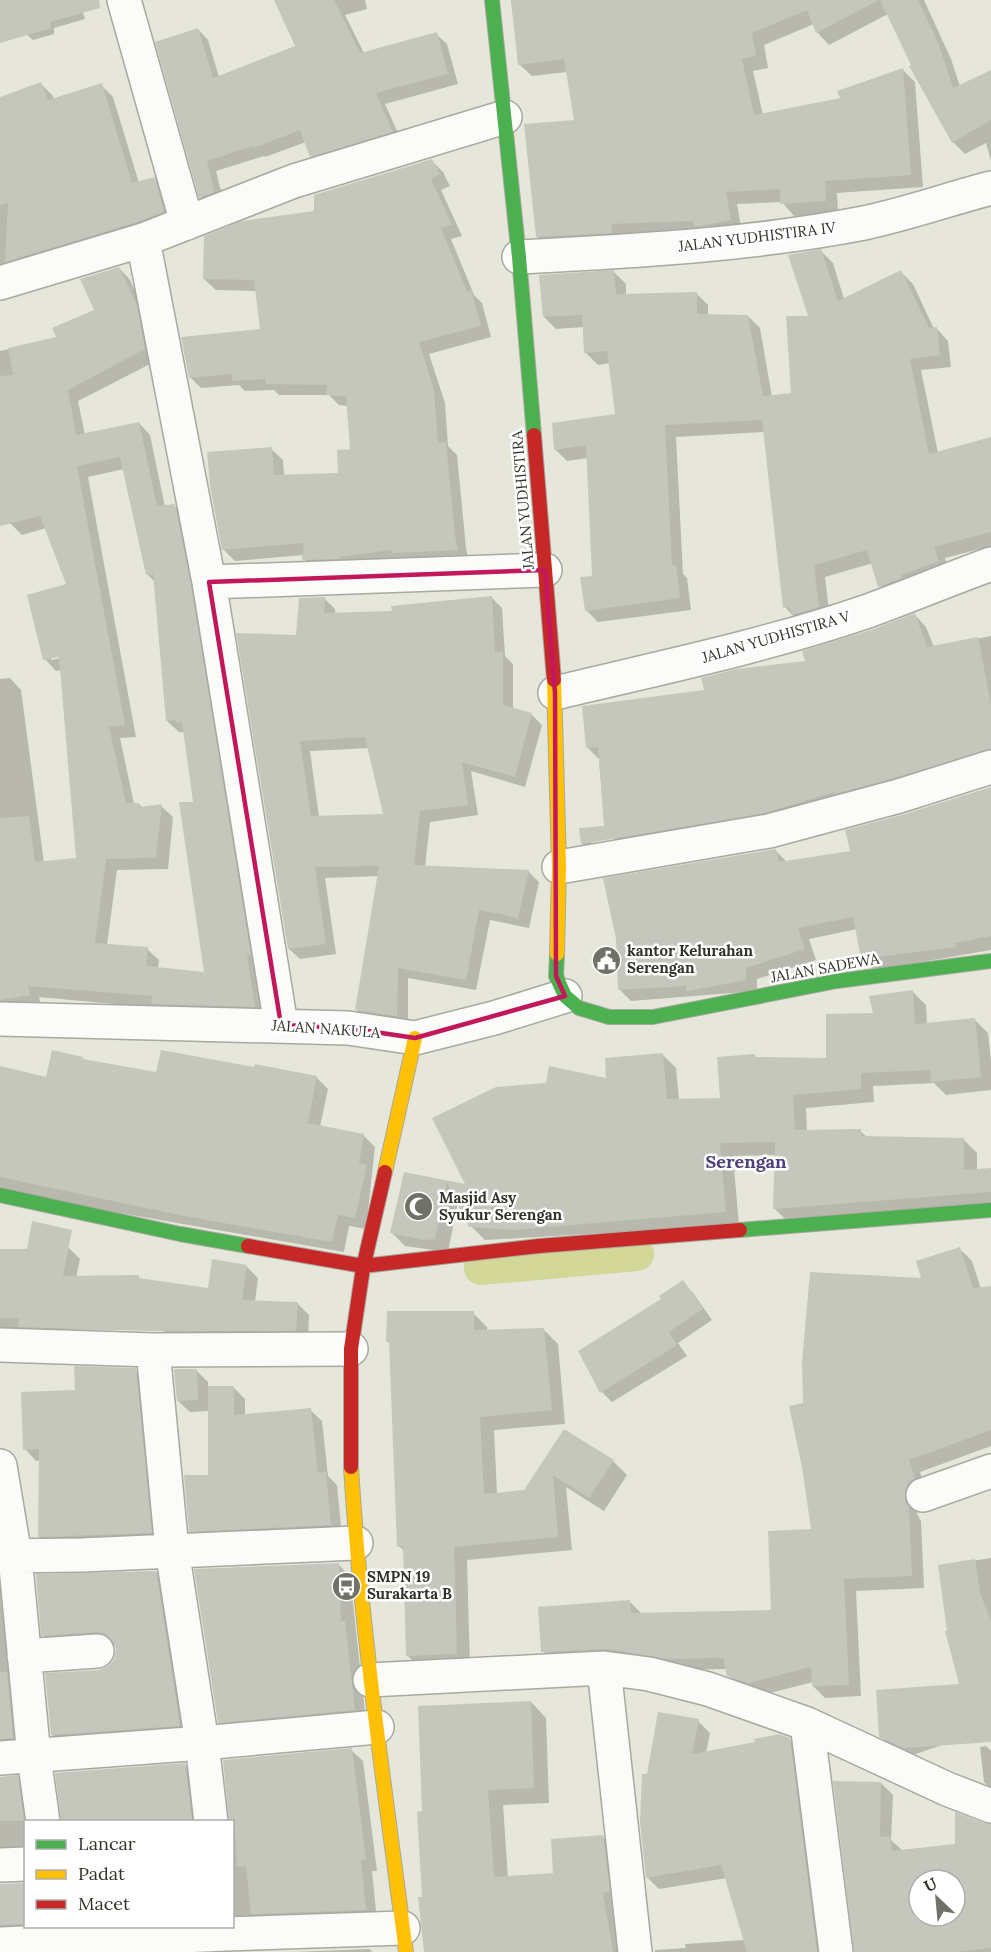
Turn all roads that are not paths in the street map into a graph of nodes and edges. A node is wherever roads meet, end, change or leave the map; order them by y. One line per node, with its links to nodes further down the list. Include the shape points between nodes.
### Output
1 (124, 0): 5 (street)
2 (492, 0): 3 (street, JALAN YUDHISTIRA)
3 (505, 117): 5 (street, via 294,181); 7 (street, JALAN YUDHISTIRA)
4 (991, 188): 7 (street, JALAN YUDHISTIRA IV, via 865,223 756,240)
5 (187, 223): 6 (street)
6 (143, 240): 8 (street); 11 (street)
7 (519, 257): 10 (street, JALAN YUDHISTIRA)
8 (0, 283)
9 (991, 564): 12 (street, JALAN YUDHISTIRA V, via 867,611 794,633)
10 (545, 570): 11 (street); 12 (street, JALAN YUDHISTIRA)
11 (209, 582): 18 (street)
12 (555, 693): 14 (street, JALAN YUDHISTIRA)
13 (991, 767): 14 (street, via 769,831)
14 (559, 867): 16 (street, JALAN YUDHISTIRA, via 556,976)
15 (991, 961): 16 (street, JALAN SADEWA, via 837,981 653,1017 609,1017 579,1008)
16 (565, 996): 19 (street)
17 (0, 1019): 18 (street, JALAN NAKULA)
18 (281, 1025): 19 (street, JALAN NAKULA, via 348,1028)
19 (415, 1038): 22 (street)
20 (0, 1195): 22 (street, via 180,1234)
21 (991, 1210): 22 (street, via 539,1246)
22 (363, 1267): 24 (street)
23 (0, 1344): 25 (street)
24 (351, 1348): 25 (street); 29 (street, via 350,1443)
25 (153, 1350): 30 (street)
26 (0, 1466): 31 (street)
27 (991, 1471): 28 (street)
28 (923, 1495)
29 (356, 1542): 30 (street); 35 (street)
30 (172, 1550): 31 (street); 38 (street)
31 (8, 1556): 33 (street)
32 (97, 1651): 33 (street)
33 (24, 1656): 39 (street)
34 (604, 1668): 35 (street); 36 (street, via 650,1674 708,1689); 50 (street)
35 (370, 1680): 37 (street)
36 (807, 1724): 41 (street); 51 (street)
37 (377, 1727): 38 (street); 48 (street)
38 (202, 1743): 39 (street); 43 (street)
39 (34, 1757): 40 (street); 42 (street)
40 (0, 1758)
41 (991, 1806)
42 (43, 1820)
43 (212, 1820)
44 (24, 1864): 45 (street)
45 (0, 1865)
46 (226, 1937): 47 (street); 48 (street)
47 (61, 1940): 49 (street)
48 (404, 1940)
49 (0, 1944)
50 (635, 1952)
51 (836, 1952)

